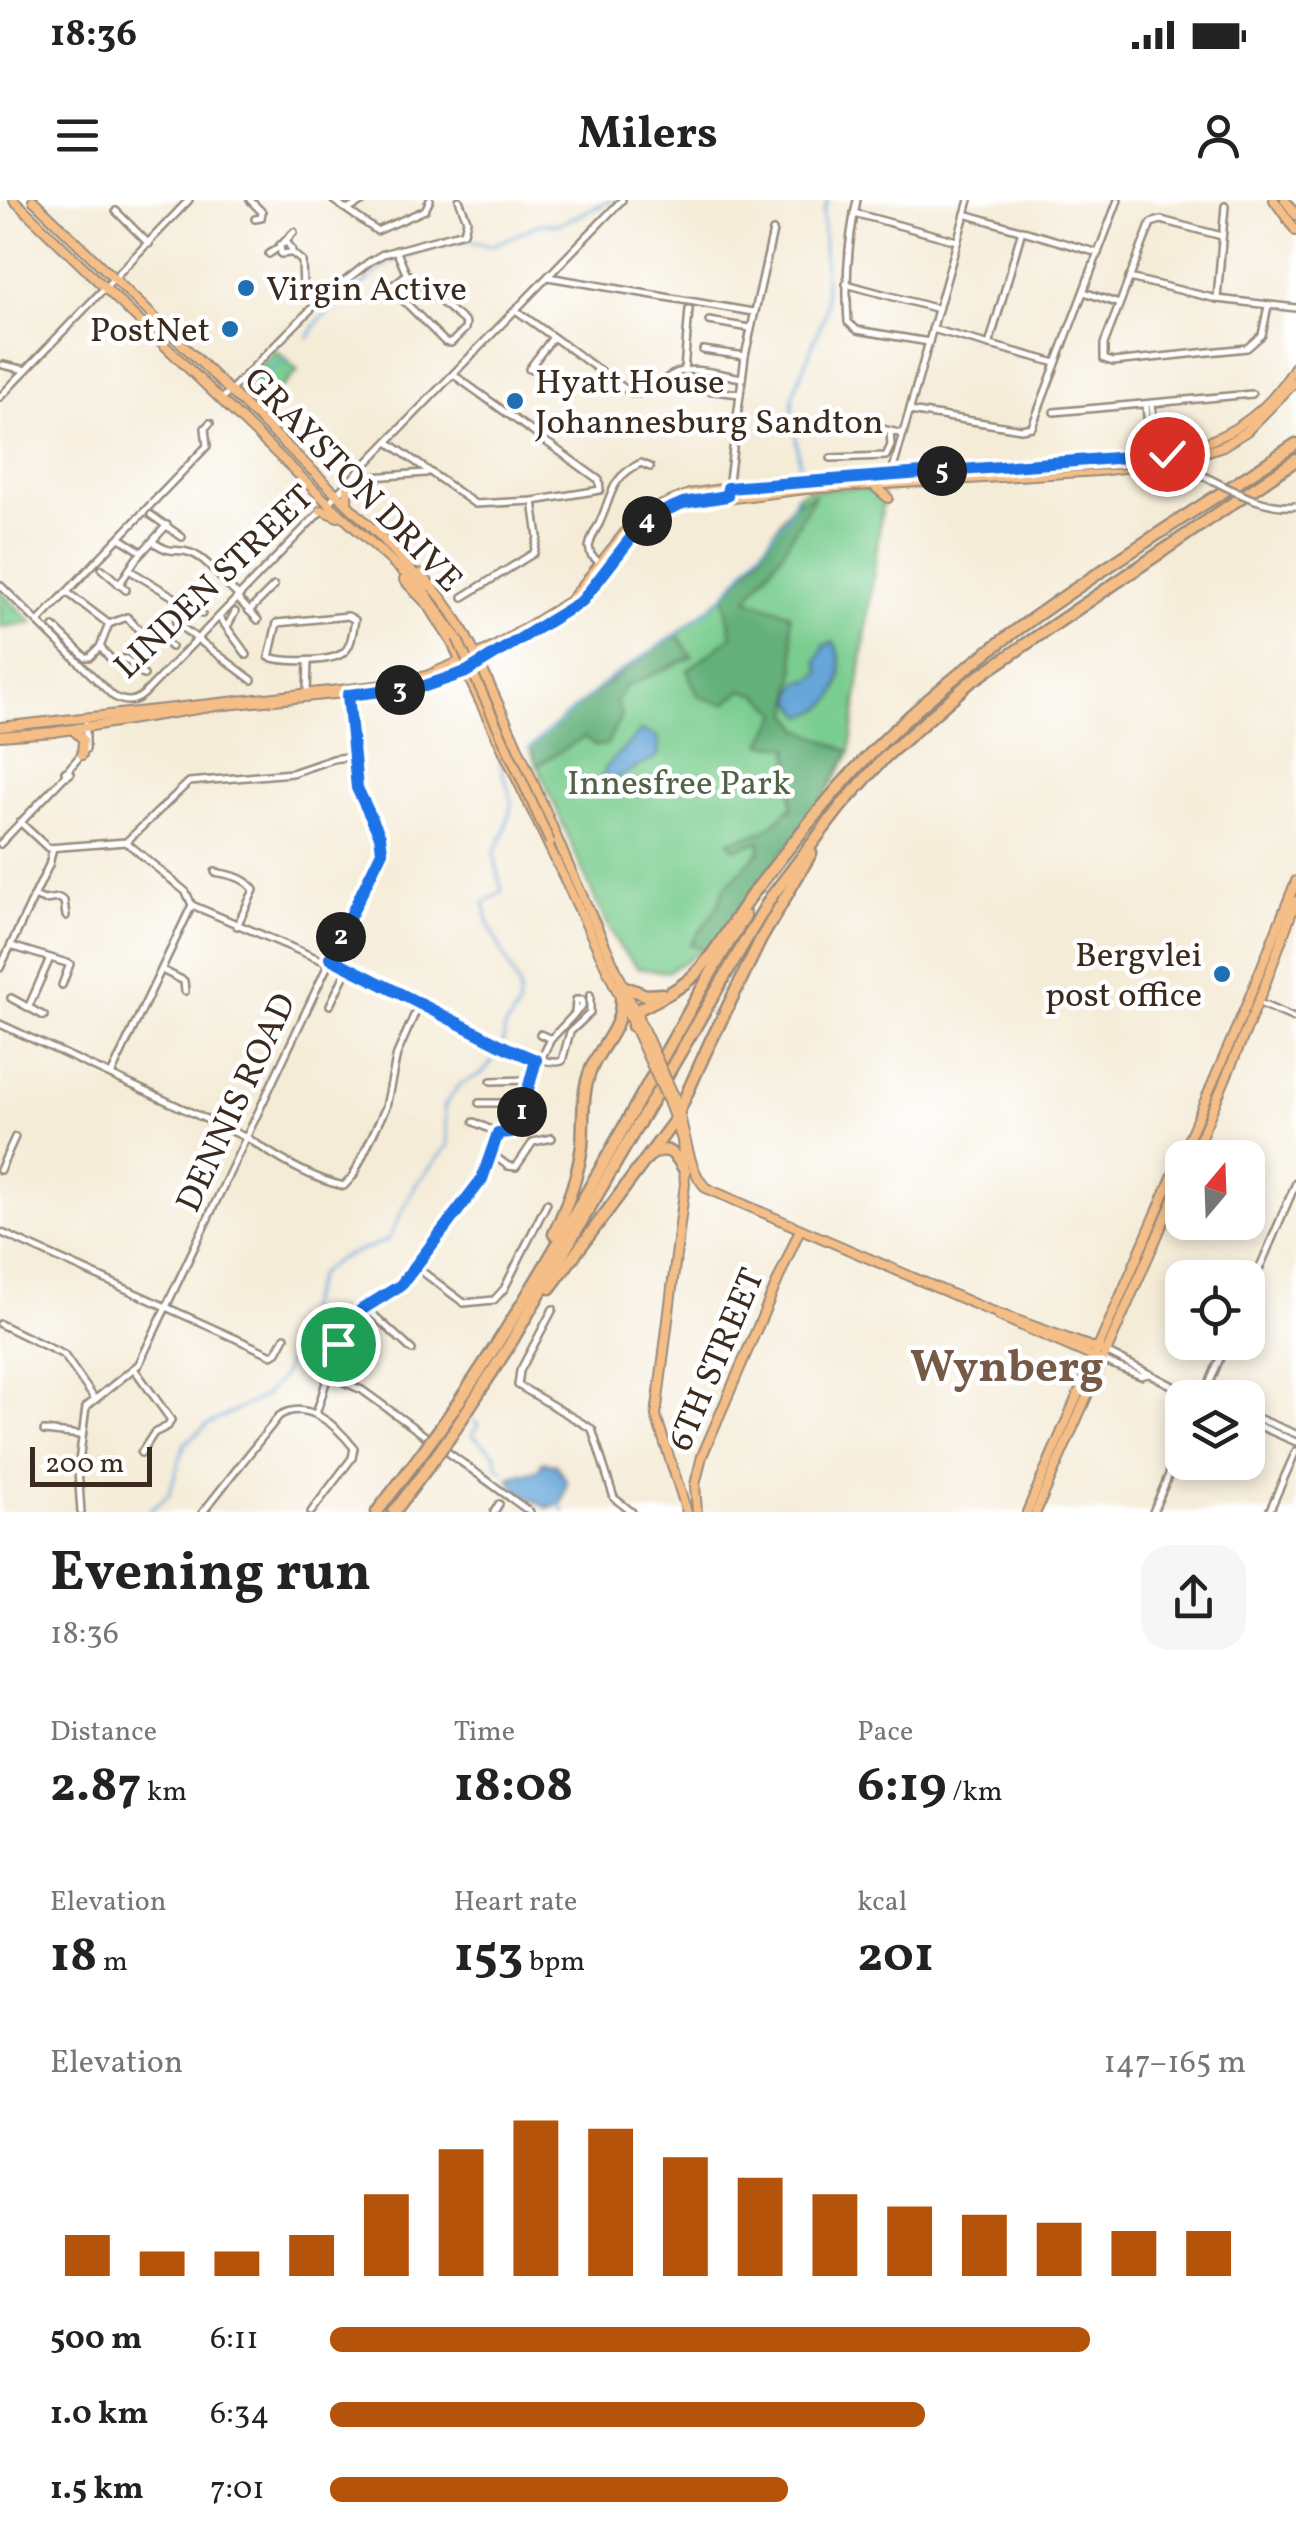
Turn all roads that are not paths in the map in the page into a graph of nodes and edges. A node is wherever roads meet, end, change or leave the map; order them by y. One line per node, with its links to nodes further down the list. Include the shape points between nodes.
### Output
1 (14, 200): 37 (main road, GRAYSTON DRIVE)
2 (33, 200): 35 (main road, GRAYSTON DRIVE)
3 (189, 200): 26 (street)
4 (333, 200): 15 (street)
5 (365, 200): 15 (street)
6 (430, 200): 15 (street, via 425,210 378,232)
7 (459, 200): 31 (street, via 464,232)
8 (622, 200): 33 (street, LINDEN STREET)
9 (857, 200): 17 (street)
10 (969, 200): 18 (street)
11 (1118, 200): 29 (street)
12 (1274, 200): 22 (main road)
13 (1284, 200): 19 (main road)
14 (1225, 206): 24 (street)
15 (348, 209)
16 (116, 212): 26 (street)
17 (854, 213): 25 (street); 36 (street)
18 (965, 214): 20 (street); 25 (street)
19 (1296, 215)
20 (1022, 230): 29 (street); 53 (street)
21 (773, 231): 47 (street)
22 (1296, 231)
23 (294, 232): 27 (street)
24 (1222, 236): 34 (street, via 1154,221); 39 (street)
25 (958, 241): 44 (street)
26 (149, 244): 35 (street)
27 (282, 244): 28 (street, via 291,245); 28 (street, via 283,255); 30 (street)
28 (291, 252): 41 (street, via 302,260 302,286)
29 (1098, 253): 38 (street)
30 (269, 254)
31 (398, 255): 32 (street); 41 (street, via 369,262)
32 (407, 274): 32 (street, via 466,323 453,342 445,342 394,291 392,284)
33 (548, 277): 46 (street, LINDEN STREET); 47 (street)
34 (1129, 278): 39 (street); 40 (street)
35 (115, 279): 37 (street); 66 (main road, GRAYSTON DRIVE)
36 (846, 284): 44 (street); 52 (street, via 850,326)
37 (106, 288): 60 (street); 70 (main road, GRAYSTON DRIVE)
38 (1083, 291): 40 (street); 56 (street)
39 (1217, 299): 42 (street)
40 (1119, 304): 42 (street, via 1102,352 1114,362 1247,348 1262,334)
41 (315, 305): 66 (street)
42 (1268, 306): 43 (street)
43 (1296, 308)
44 (938, 309): 50 (street)
45 (690, 310): 61 (street)
46 (517, 311): 51 (street); 62 (street, LINDEN STREET)
47 (753, 312): 49 (street)
48 (709, 321): 49 (street)
49 (750, 328): 55 (street)
50 (932, 329): 52 (street); 53 (street)
51 (553, 338): 59 (street); 61 (street, via 631,393 648,393)
52 (929, 342): 72 (street)
53 (990, 345): 56 (street)
54 (703, 350): 55 (street)
55 (745, 356): 63 (street)
56 (1056, 363): 72 (street, via 1029,428)
57 (1, 364): 60 (street)
58 (1296, 365): 81 (main road, via 1280,391 1242,426 1215,442)
59 (529, 369)
60 (26, 370): 69 (street)
61 (684, 371): 63 (street)
62 (454, 375): 78 (street, LINDEN STREET); 97 (street, via 602,484 596,492)
63 (742, 378): 67 (street)
64 (1296, 381): 85 (main road, via 1234,440 1197,456)
65 (688, 388): 67 (street)
66 (230, 390): 70 (street); 95 (main road, GRAYSTON DRIVE)
67 (740, 394): 94 (street)
68 (1252, 394): 71 (street)
69 (0, 396)
70 (221, 400): 100 (main road, GRAYSTON DRIVE)
71 (1149, 403): 73 (street); 80 (street)
72 (910, 411): 77 (street)
73 (1054, 412)
74 (850, 421): 76 (street)
75 (210, 422): 104 (street, via 207,446)
76 (890, 431): 77 (street); 82 (street, via 886,456)
77 (903, 434): 90 (street)
78 (388, 442): 86 (street); 91 (street, LINDEN STREET)
79 (1296, 444): 162 (highway, via 944,686 877,747)
80 (1152, 445): 81 (main road); 83 (main road); 85 (street)
81 (1168, 454): 85 (main road)
82 (832, 458)
83 (1130, 458): 85 (main road); 90 (main road)
84 (1296, 460): 156 (highway, via 992,666 886,756)
85 (1155, 461): 90 (main road, via 969,480)
86 (416, 464): 88 (street); 89 (street)
87 (650, 467): 109 (street, via 636,465 608,495 589,544)
88 (428, 473): 89 (street); 97 (street, via 469,502)
89 (414, 474): 91 (street)
90 (891, 478): 92 (main road); 93 (main road); 99 (street, bridge, via 1167,462 1260,502)
91 (351, 481): 95 (street, LINDEN STREET); 98 (main road)
92 (870, 484): 93 (main road); 96 (main road)
93 (806, 485): 94 (main road)
94 (727, 492): 109 (main road, via 655,515)
95 (337, 494): 98 (main road, GRAYSTON DRIVE); 100 (street, LINDEN STREET)
96 (888, 498)
97 (534, 501): 119 (street, via 534,553)
98 (348, 505): 105 (main road, GRAYSTON DRIVE)
99 (1296, 506)
100 (324, 507): 108 (main road, GRAYSTON DRIVE); 118 (street, LINDEN STREET)
101 (151, 516): 102 (street)
102 (167, 525): 103 (street); 106 (street)
103 (182, 537)
104 (120, 538): 107 (street); 117 (street)
105 (384, 540): 112 (main road, GRAYSTON DRIVE); 131 (main road, via 430,584)
106 (153, 542): 107 (street); 118 (street, via 211,566)
107 (142, 552): 111 (street)
108 (392, 564): 112 (main road, GRAYSTON DRIVE); 134 (main road)
109 (603, 564): 137 (main road, via 575,597)
110 (102, 569): 114 (street)
111 (129, 570): 114 (street); 120 (street)
112 (418, 582): 161 (main road, GRAYSTON DRIVE, bridge, via 461,635); 170 (main road, GRAYSTON DRIVE, bridge, via 456,638)
113 (0, 585): 126 (street, LINDEN STREET)
114 (120, 585): 116 (street)
115 (274, 586): 121 (street)
116 (126, 590)
117 (67, 592): 126 (street); 127 (street)
118 (238, 597): 121 (street); 124 (street, LINDEN STREET)
119 (463, 597)
120 (183, 604): 123 (street); 128 (street)
121 (249, 611): 125 (street)
122 (235, 612): 130 (street)
123 (202, 614)
124 (218, 617): 130 (street); 132 (street, LINDEN STREET)
125 (258, 620)
126 (38, 622): 132 (street, LINDEN STREET, via 125,702 139,698)
127 (109, 624): 133 (street, via 126,617); 135 (street)
128 (177, 624): 132 (street); 133 (street)
129 (54, 626): 135 (street, via 84,657)
130 (226, 628): 138 (street)
131 (468, 638): 137 (main road); 139 (main road)
132 (196, 639): 146 (street)
133 (163, 640): 136 (street)
134 (452, 643): 141 (main road); 143 (main road, via 451,660)
135 (100, 647): 144 (street)
136 (171, 647)
137 (494, 652): 139 (main road); 145 (main road)
138 (246, 655)
139 (478, 660): 141 (main road); 142 (main road); 145 (main road)
140 (308, 661): 140 (street, via 345,652 354,618 277,623 270,658); 148 (street)
141 (461, 662): 142 (main road); 143 (main road)
142 (466, 672): 147 (main road); 151 (main road)
143 (434, 673): 148 (main road)
144 (144, 675)
145 (487, 679): 161 (main road)
146 (252, 680)
147 (434, 684): 149 (main road); 151 (main road, via 465,684)
148 (307, 692): 150 (main road)
149 (348, 695): 150 (main road); 155 (street, DENNIS ROAD)
150 (85, 723): 152 (main road); 153 (main road); 154 (street)
151 (492, 729): 170 (main road)
152 (2, 730): 153 (main road)
153 (71, 730): 154 (main road, via 83,739)
154 (82, 755): 157 (street)
155 (354, 756): 158 (street, via 292,773 190,782); 173 (street, DENNIS ROAD, via 358,790 382,851)
156 (841, 806): 202 (highway, via 774,915); 228 (highway, via 771,897)
157 (20, 822): 159 (street); 160 (street, via 42,846)
158 (126, 842): 160 (street); 167 (street)
159 (0, 844)
160 (53, 848): 165 (street)
161 (567, 862): 179 (main road, GRAYSTON DRIVE)
162 (775, 868): 177 (highway); 222 (highway)
163 (215, 872): 169 (street, via 254,890)
164 (1296, 881): 184 (main road)
165 (34, 896): 168 (street, via 58,898); 171 (street)
166 (1296, 900): 184 (main road)
167 (192, 905): 169 (street); 176 (street)
168 (66, 916)
169 (237, 926): 173 (street)
170 (588, 928): 183 (main road, GRAYSTON DRIVE)
171 (10, 946): 172 (street); 174 (street)
172 (50, 958): 178 (street, via 70,964); 186 (street)
173 (329, 961): 175 (street); 206 (street, DENNIS ROAD)
174 (0, 968)
175 (348, 968): 185 (street); 196 (street)
176 (162, 970): 180 (street, via 184,980); 197 (street)
177 (694, 976): 179 (highway, via 653,996); 191 (highway)
178 (62, 986)
179 (625, 987): 191 (main road, GRAYSTON DRIVE)
180 (184, 991)
181 (590, 995): 196 (street, via 591,1010 570,1032 562,1061)
182 (11, 998): 186 (street)
183 (621, 999): 191 (main road, GRAYSTON DRIVE); 194 (highway)
184 (1253, 1000): 190 (street); 208 (main road); 230 (main road)
185 (330, 1005)
186 (29, 1006): 189 (street)
187 (416, 1011): 206 (street, via 397,1054 386,1106 346,1186)
188 (575, 1013): 195 (street)
189 (44, 1016)
190 (1296, 1019)
191 (637, 1020): 194 (highway); 202 (main road, GRAYSTON DRIVE, bridge)
192 (0, 1024): 197 (street)
193 (540, 1034): 195 (street)
194 (614, 1034): 222 (highway, via 586,1085 569,1198)
195 (551, 1039): 196 (street)
196 (538, 1060): 199 (street)
197 (111, 1076): 206 (street)
198 (491, 1080): 199 (street)
199 (530, 1080): 201 (street)
200 (479, 1103): 201 (street)
201 (524, 1103): 204 (street, via 512,1132)
202 (674, 1105): 210 (highway); 212 (main road, GRAYSTON DRIVE); 213 (main road, GRAYSTON DRIVE)
203 (474, 1122): 204 (street)
204 (498, 1133): 209 (street)
205 (15, 1137): 211 (street)
206 (246, 1138): 224 (street, DENNIS ROAD)
207 (552, 1138): 209 (street, via 533,1142 514,1167)
208 (1199, 1140)
209 (492, 1154): 221 (street, via 482,1179)
210 (643, 1160): 212 (highway, via 670,1150); 228 (highway)
211 (0, 1170)
212 (685, 1171): 215 (main road, GRAYSTON DRIVE)
213 (699, 1181): 215 (main road); 218 (main road)
214 (1296, 1184): 220 (street)
215 (685, 1202): 254 (main road, GRAYSTON DRIVE, via 656,1416)
216 (547, 1203): 221 (street, via 497,1298 464,1303)
217 (1165, 1216): 230 (main road)
218 (800, 1229): 230 (main road, via 1004,1320); 255 (main road, 6TH STREET, via 702,1456)
219 (0, 1232): 224 (street)
220 (1263, 1260)
221 (416, 1266): 223 (street, via 397,1288)
222 (525, 1294): 248 (highway, bridge, via 472,1383)
223 (365, 1307): 229 (street); 232 (street, via 342,1336)
224 (165, 1308): 227 (street, via 274,1355); 231 (street, DENNIS ROAD)
225 (553, 1309): 243 (street, via 517,1383 592,1429)
226 (0, 1324): 234 (street, via 64,1355)
227 (285, 1337)
228 (509, 1346): 249 (highway, bridge)
229 (412, 1350)
230 (1100, 1354): 233 (street); 256 (main road); 257 (main road)
231 (135, 1370): 234 (street, DENNIS ROAD); 241 (street, via 171,1420)
232 (328, 1376): 235 (street); 251 (street, via 362,1390)
233 (1165, 1382)
234 (94, 1398): 238 (street)
235 (316, 1413): 246 (street, via 281,1414); 247 (street, via 354,1452)
236 (1265, 1425): 239 (street)
237 (44, 1431): 238 (street)
238 (81, 1434): 245 (street)
239 (1296, 1438)
240 (1296, 1451): 259 (street)
241 (141, 1453)
242 (1167, 1480): 258 (street)
243 (617, 1502): 252 (street); 253 (street)
244 (499, 1504): 250 (street)
245 (81, 1512)
246 (203, 1512)
247 (311, 1512)
248 (377, 1512)
249 (394, 1512)
250 (494, 1512)
251 (530, 1512)
252 (609, 1512)
253 (632, 1512)
254 (687, 1512)
255 (697, 1512)
256 (1027, 1512)
257 (1036, 1512)
258 (1153, 1512)
259 (1269, 1512)

